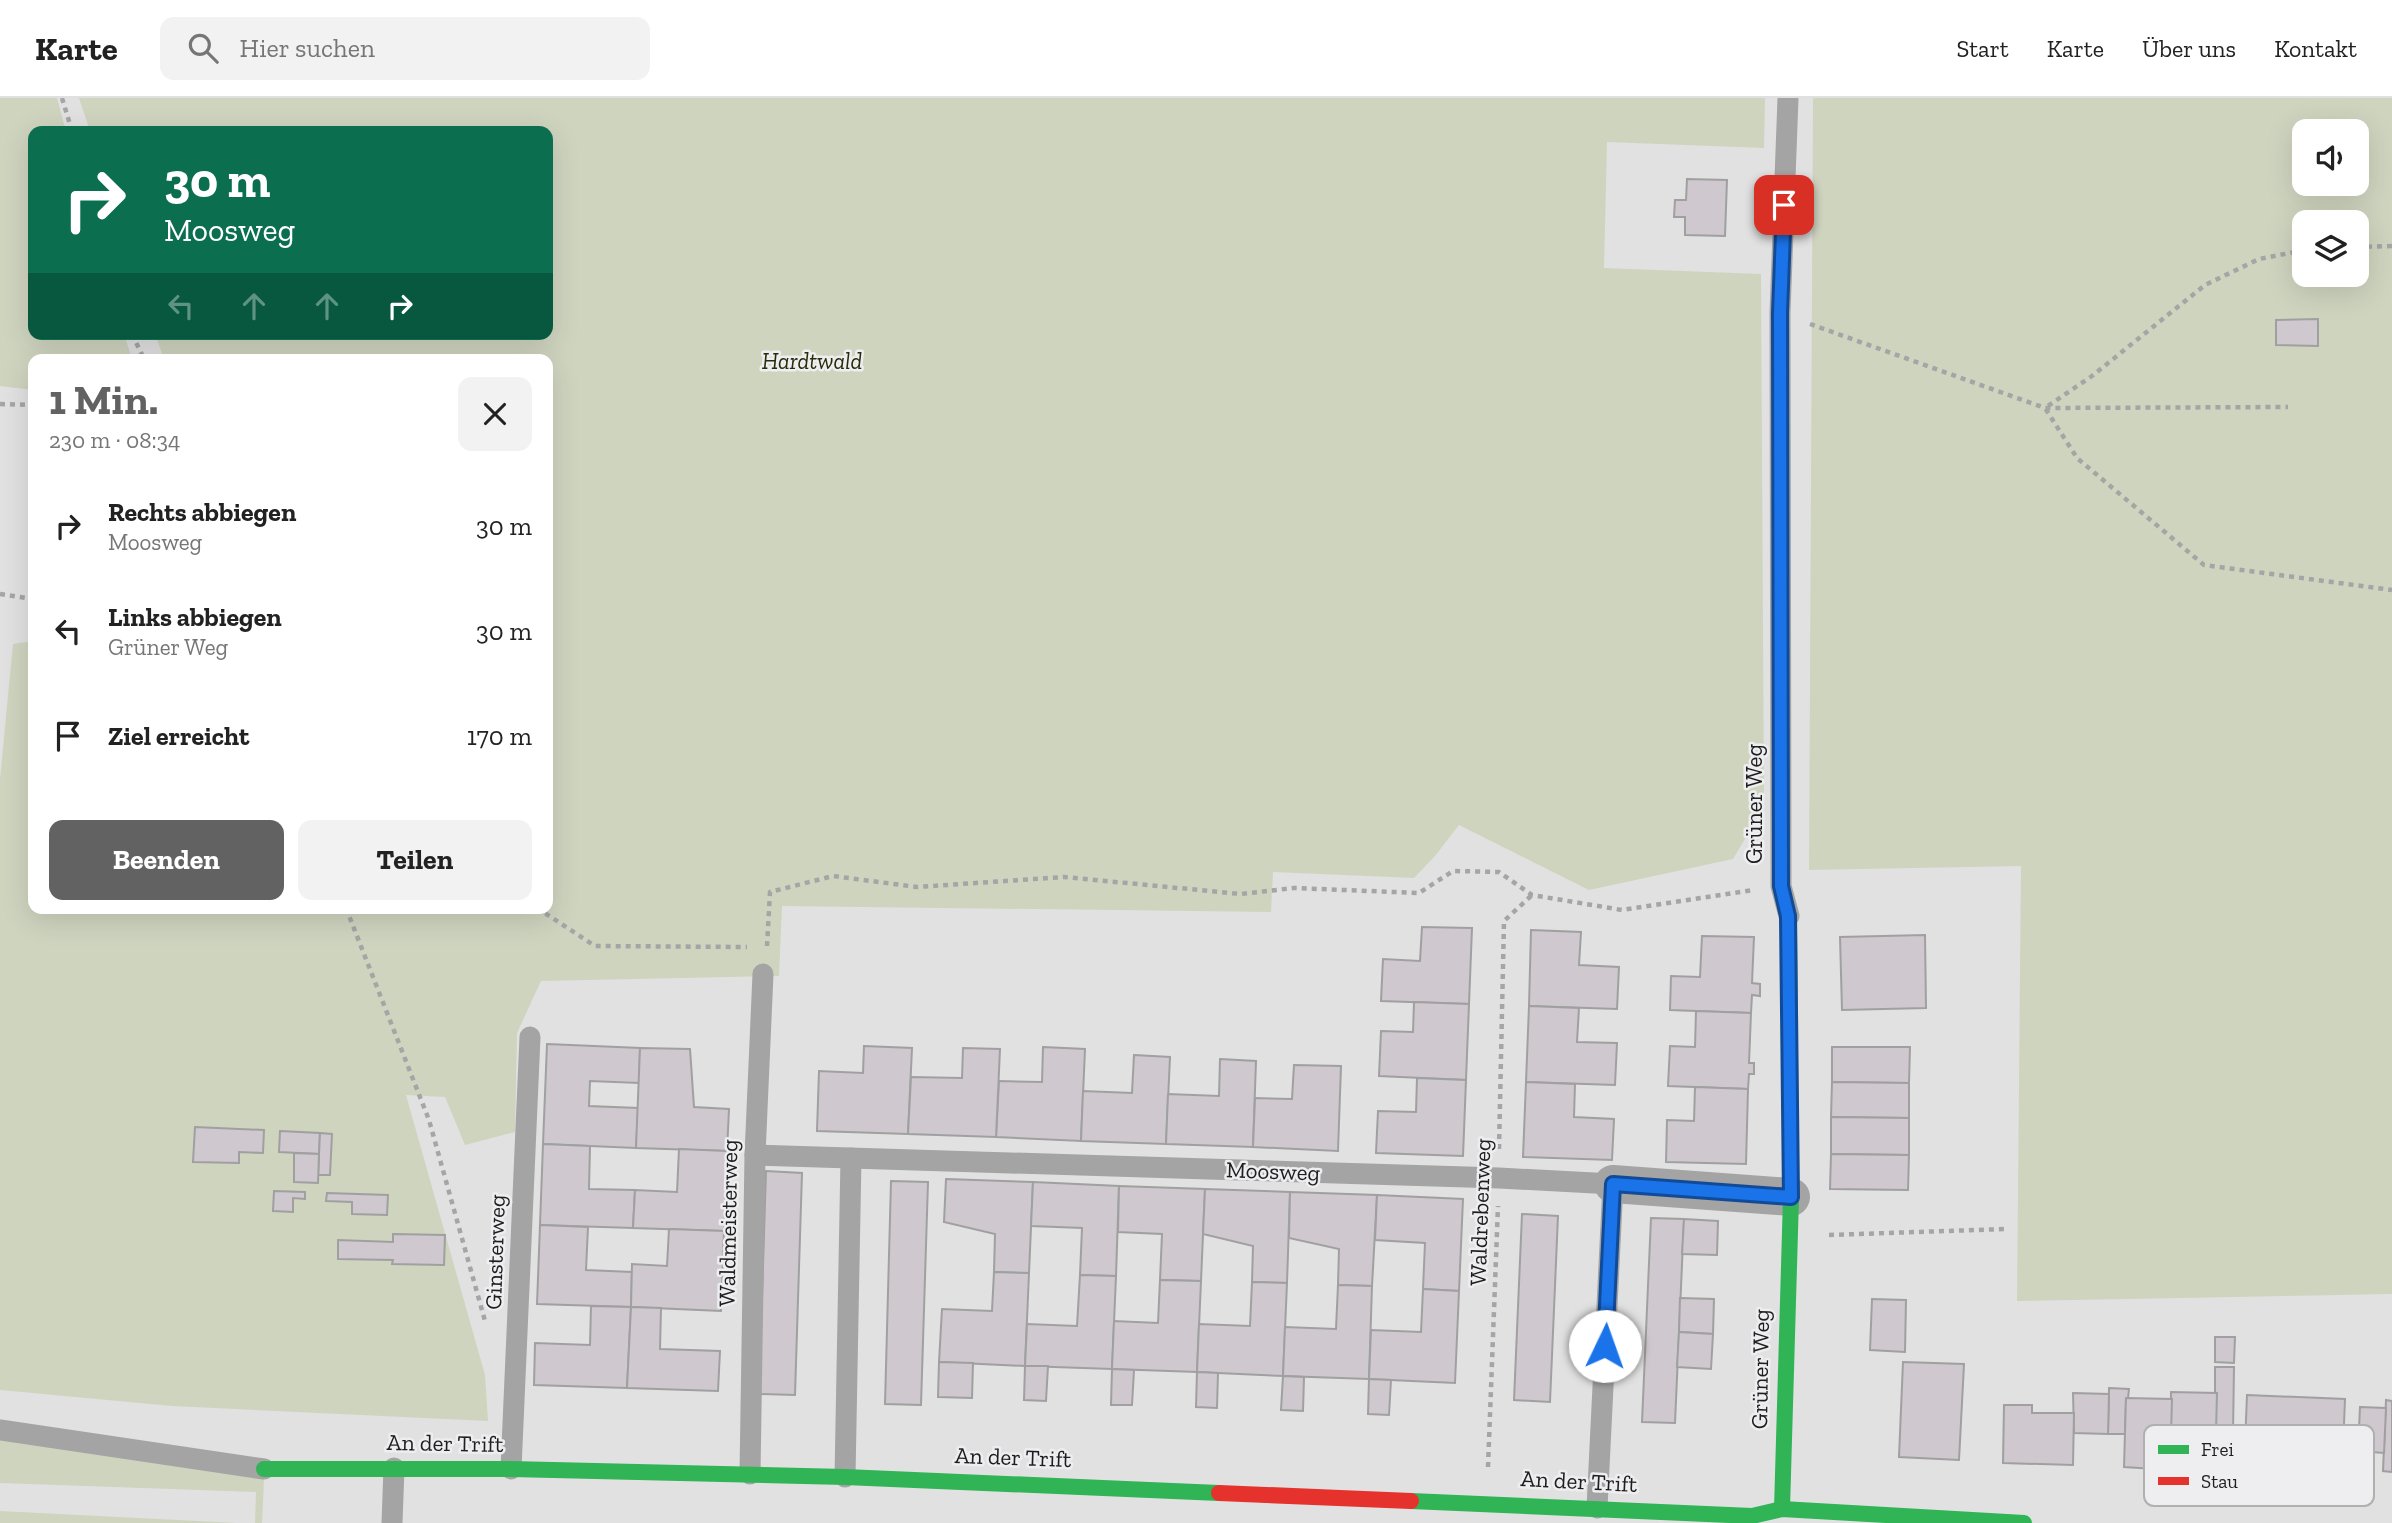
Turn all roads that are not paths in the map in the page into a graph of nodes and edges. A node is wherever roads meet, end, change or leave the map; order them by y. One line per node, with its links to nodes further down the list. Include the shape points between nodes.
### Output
1 (1788, 98): 2 (lane, Grüner Weg, via 1780,313 1781,886)
2 (1788, 916): 8 (street, Grüner Weg)
3 (764, 974): 5 (lane, Waldmeisterweg)
4 (530, 1037): 12 (lane, Ginsterweg)
5 (755, 1155): 6 (lane, Moosweg); 13 (lane, Waldmeisterweg)
6 (851, 1158): 7 (lane, Moosweg); 14 (lane)
7 (1613, 1184): 8 (street, Moosweg); 15 (lane)
8 (1791, 1197): 16 (street, Grüner Weg)
9 (0, 1430): 11 (lane, An der Trift)
10 (394, 1468): 11 (street, An der Trift); 12 (street, An der Trift); 19 (lane)
11 (264, 1469)
12 (511, 1469): 13 (street, An der Trift)
13 (750, 1474): 14 (street, An der Trift)
14 (845, 1477): 15 (street, An der Trift)
15 (1597, 1507): 17 (street, An der Trift)
16 (1783, 1509): 18 (street, An der Trift); 20 (street, An der Trift)
17 (1719, 1518): 18 (street, An der Trift)
18 (1752, 1519)
19 (392, 1523)
20 (2024, 1523)

